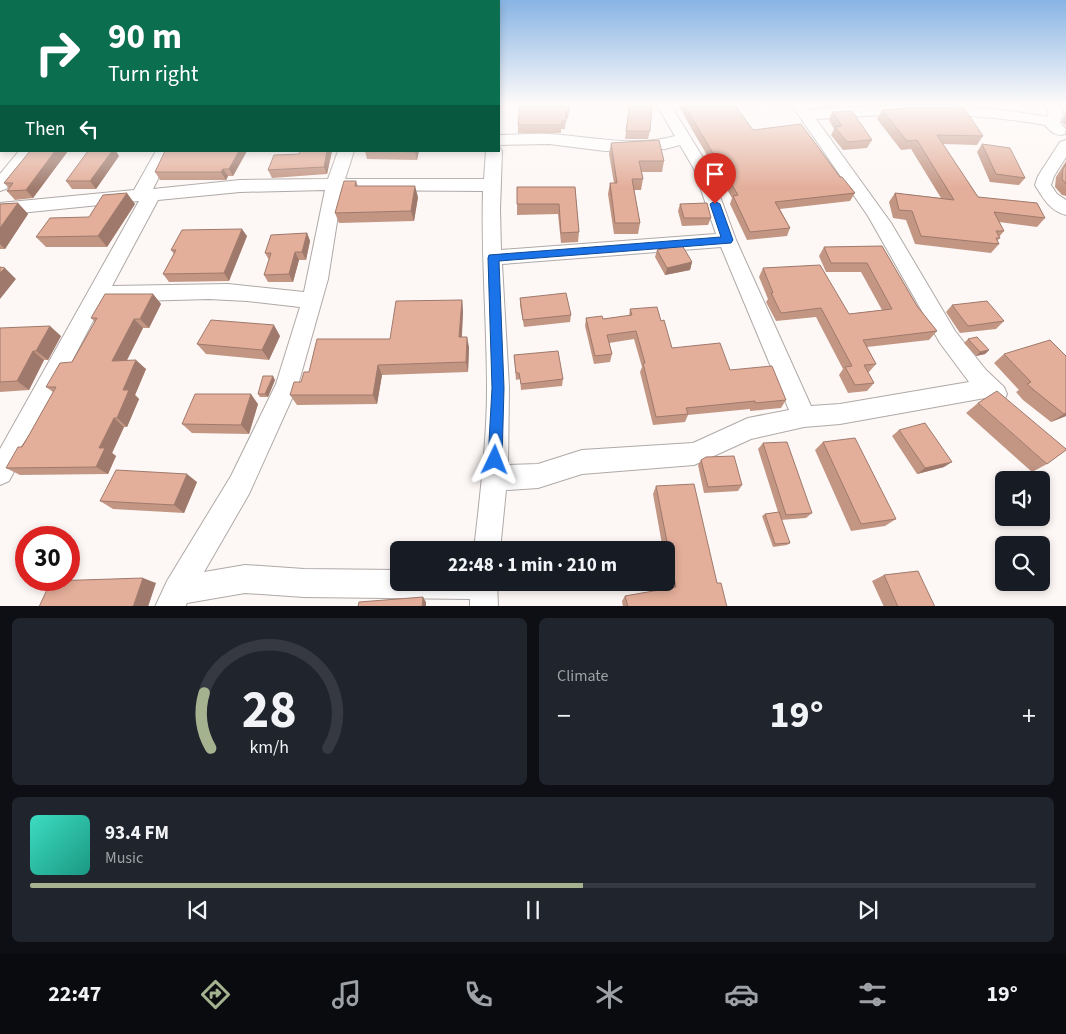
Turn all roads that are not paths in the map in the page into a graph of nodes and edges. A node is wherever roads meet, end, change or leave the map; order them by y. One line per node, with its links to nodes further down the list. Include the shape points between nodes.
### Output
1 (679, 132): 3 (street)
2 (817, 132): 20 (street, via 884,228 954,348)
3 (683, 139): 4 (street, via 665,144 605,146 549,139); 16 (street, via 702,169)
4 (500, 140)
5 (1066, 145): 15 (street, via 1043,185 1051,198)
6 (27, 152): 11 (street)
7 (164, 152): 13 (street)
8 (346, 152): 10 (street)
9 (494, 152): 12 (street)
10 (335, 184): 12 (street); 13 (street, via 240,186); 19 (street)
11 (0, 185)
12 (490, 185): 17 (street)
13 (146, 195): 14 (street); 18 (street)
14 (0, 209)
15 (1066, 209)
16 (728, 240): 17 (street); 22 (street)
17 (493, 258): 24 (street, via 498,388)
18 (96, 295): 19 (street, via 206,292); 23 (street)
19 (312, 300): 27 (street, via 287,385 240,485)
20 (989, 388): 21 (street); 22 (street, via 840,414)
21 (1010, 405)
22 (804, 417): 24 (street, via 748,429 694,454 582,462 538,476)
23 (0, 472)
24 (495, 478): 25 (street)
25 (488, 541)
26 (390, 587): 27 (street, via 245,580)
27 (173, 599)

